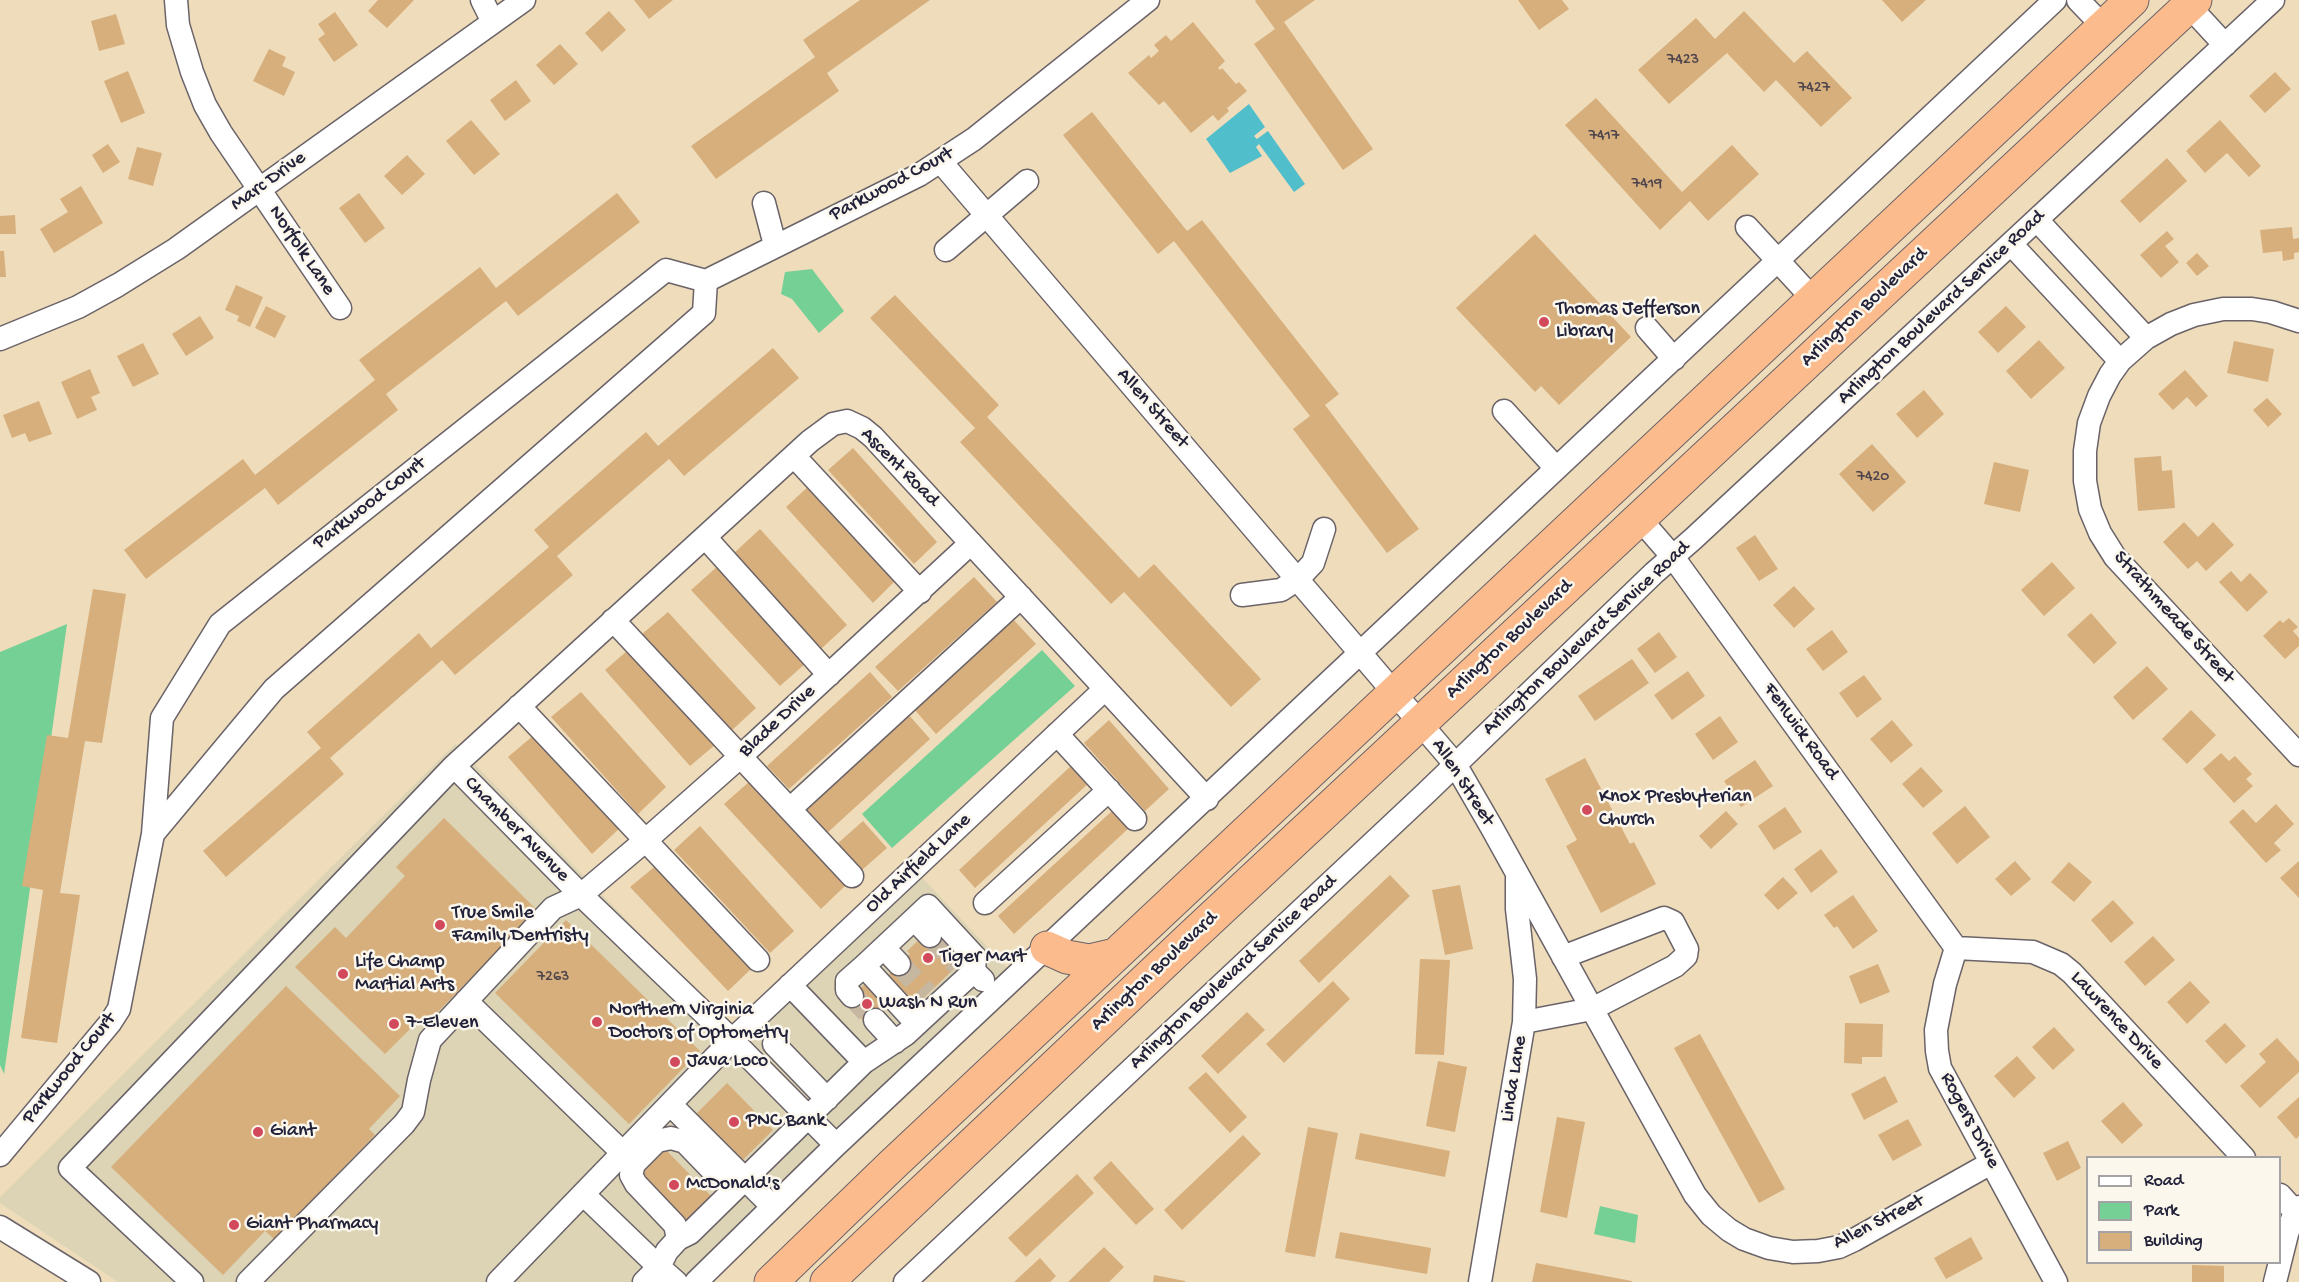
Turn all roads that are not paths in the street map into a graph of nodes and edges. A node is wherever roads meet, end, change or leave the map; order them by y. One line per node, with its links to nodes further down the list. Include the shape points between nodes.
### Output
1 (176, 0): 15 (street, Norfolk Lane, via 178,25 205,105)
2 (482, 0): 10 (street)
3 (524, 0): 10 (street, Marc Drive)
4 (1148, 0): 13 (street, Parkwood Court, via 974,140)
5 (2055, 0): 23 (street)
6 (2078, 0): 11 (street)
7 (2132, 0): 11 (highway, Arlington Boulevard)
8 (2273, 0): 12 (street, Arlington Boulevard Service Road)
9 (2192, 3): 12 (street); 36 (highway, Arlington Boulevard)
10 (493, 22): 15 (street, Marc Drive)
11 (2104, 27): 25 (highway, Arlington Boulevard)
12 (2225, 45): 18 (street, Arlington Boulevard Service Road)
13 (941, 162): 17 (street, Allen Street); 21 (street, Parkwood Court)
14 (1027, 181): 17 (street)
15 (259, 189): 26 (street, Norfolk Lane); 30 (street, Marc Drive, via 118,285 78,307)
16 (764, 203): 21 (street)
17 (986, 214): 22 (street); 41 (street, Allen Street)
18 (2037, 220): 20 (street, Arlington Boulevard Service Road); 29 (street)
19 (1747, 227): 23 (street)
20 (2011, 244): 32 (street); 40 (street, Arlington Boulevard Service Road)
21 (776, 245): 24 (street, Parkwood Court)
22 (946, 250)
23 (1777, 262): 25 (street); 31 (street)
24 (706, 281): 61 (street, Parkwood Court, via 704,313 274,689); 61 (street, Parkwood Court, via 666,270 220,624 162,718)
25 (1814, 300): 49 (highway, Arlington Boulevard)
26 (340, 308)
27 (2299, 321): 29 (street, Strathmeade Street, via 2261,310 2223,309 2194,315)
28 (1647, 328): 31 (street)
29 (2146, 338): 32 (street, Strathmeade Street)
30 (0, 339)
31 (1674, 359): 35 (street)
32 (2120, 362): 53 (street, Strathmeade Street, via 2099,396 2089,423 2085,451 2085,481 2100,533 2115,557)
33 (1504, 411): 35 (street)
34 (794, 456): 38 (street, Ascent Road); 39 (street, Ascent Road, via 833,424 847,421 862,428); 42 (street)
35 (1556, 468): 46 (street)
36 (1640, 519): 40 (street, Fenwick Road); 51 (highway, Arlington Boulevard)
37 (1324, 529): 41 (street, via 1313,563)
38 (705, 537): 45 (street, Ascent Road); 47 (street)
39 (971, 543): 42 (street, Blade Drive); 44 (street, Ascent Road)
40 (1673, 557): 55 (street, Arlington Boulevard Service Road); 71 (street, Fenwick Road)
41 (1298, 579): 43 (street, via 1281,590); 46 (street, Allen Street)
42 (920, 592): 47 (street, Blade Drive)
43 (1242, 595)
44 (1021, 597): 48 (street, Ascent Road); 59 (street)
45 (613, 620): 50 (street, Ascent Road); 54 (street)
46 (1360, 651): 49 (street, Allen Street); 58 (street)
47 (829, 675): 54 (street, Blade Drive)
48 (1106, 689): 52 (street, Old Airfield Lane); 58 (street, Ascent Road)
49 (1396, 693): 51 (street, Allen Street); 72 (highway, Arlington Boulevard)
50 (519, 706): 56 (street, Ascent Road); 62 (street)
51 (1422, 723): 55 (street, Allen Street); 114 (highway, Arlington Boulevard)
52 (1057, 734): 57 (street); 78 (street, Old Airfield Lane)
53 (2299, 755)
54 (741, 756): 59 (street); 62 (street, Blade Drive)
55 (1455, 764): 63 (street, Allen Street); 115 (street, Arlington Boulevard Service Road)
56 (454, 766): 65 (street, Chamber Avenue); 109 (street, Ascent Road, via 70,1168)
57 (1109, 790): 60 (street); 66 (street)
58 (1207, 799): 70 (street)
59 (790, 809): 64 (street)
60 (1136, 819)
61 (153, 834): 96 (street, Parkwood Court, via 119,1010)
62 (646, 840): 65 (street, Blade Drive); 74 (street)
63 (1517, 874): 73 (street, Allen Street); 85 (street, Linda Lane, via 1525,979)
64 (852, 876)
65 (581, 895): 81 (street, Blade Drive, via 553,908); 87 (street, Chamber Avenue)
66 (985, 903)
67 (914, 919): 68 (street); 69 (street); 77 (street, via 928,906 975,957)
68 (930, 936)
69 (884, 948): 75 (street); 76 (street)
70 (1047, 948): 72 (highway, via 1089,961); 79 (street); 83 (highway, via 1058,976)
71 (1956, 948): 97 (street, Lawrence Drive, via 2033,952 2061,964); 98 (street, Rogers Drive, via 1936,1030 1936,1051 1940,1068)
72 (1115, 955): 83 (highway, Arlington Boulevard)
73 (1563, 957): 82 (street, Allen Street); 82 (street, via 1664,918 1679,931 1687,949 1686,956 1675,966)
74 (758, 960)
75 (900, 964)
76 (864, 966): 80 (street, via 848,981 847,990); 86 (street)
77 (967, 971): 79 (street); 86 (street, via 933,999)
78 (790, 985): 87 (street, Old Airfield Lane); 90 (street)
79 (996, 995): 89 (street)
80 (852, 996)
81 (466, 1001): 95 (street); 110 (street, Blade Drive, via 430,1040 413,1112 404,1124)
82 (1592, 1009): 85 (street); 98 (street, Allen Street, via 1695,1195 1711,1215 1744,1239 1793,1252 1839,1247)
83 (1055, 1012): 113 (highway, Arlington Boulevard)
84 (874, 1020): 86 (street)
85 (1524, 1022): 116 (street, Linda Lane)
86 (906, 1033): 89 (street); 90 (street)
87 (732, 1040): 92 (street, Old Airfield Lane); 93 (street, Chamber Avenue)
88 (774, 1044): 91 (street)
89 (929, 1058): 94 (street)
90 (864, 1062): 91 (street)
91 (827, 1099): 93 (street)
92 (670, 1104): 95 (street, Old Airfield Lane); 99 (street)
93 (808, 1118): 94 (street, Chamber Avenue); 99 (street)
94 (836, 1145): 101 (street)
95 (623, 1153): 100 (street, Old Airfield Lane)
96 (0, 1155)
97 (2242, 1156)
98 (1991, 1163): 117 (street, Rogers Drive)
99 (742, 1177): 101 (street); 104 (street, via 690,1233); 104 (street, via 715,1173 685,1142 671,1138 657,1141 634,1164 631,1175 675,1225)
100 (583, 1194): 107 (street); 111 (street, Old Airfield Lane)
101 (772, 1206): 112 (street)
102 (2293, 1207): 105 (street)
103 (0, 1227): 108 (street)
104 (678, 1239): 107 (street, via 667,1251)
105 (2281, 1257)
106 (2279, 1264): 118 (street)
107 (660, 1277)
108 (89, 1282)
109 (192, 1282)
110 (248, 1282)
111 (498, 1282)
112 (696, 1282)
113 (771, 1282)
114 (827, 1282)
115 (905, 1282)
116 (1480, 1282)
117 (2056, 1282)
118 (2275, 1282)

